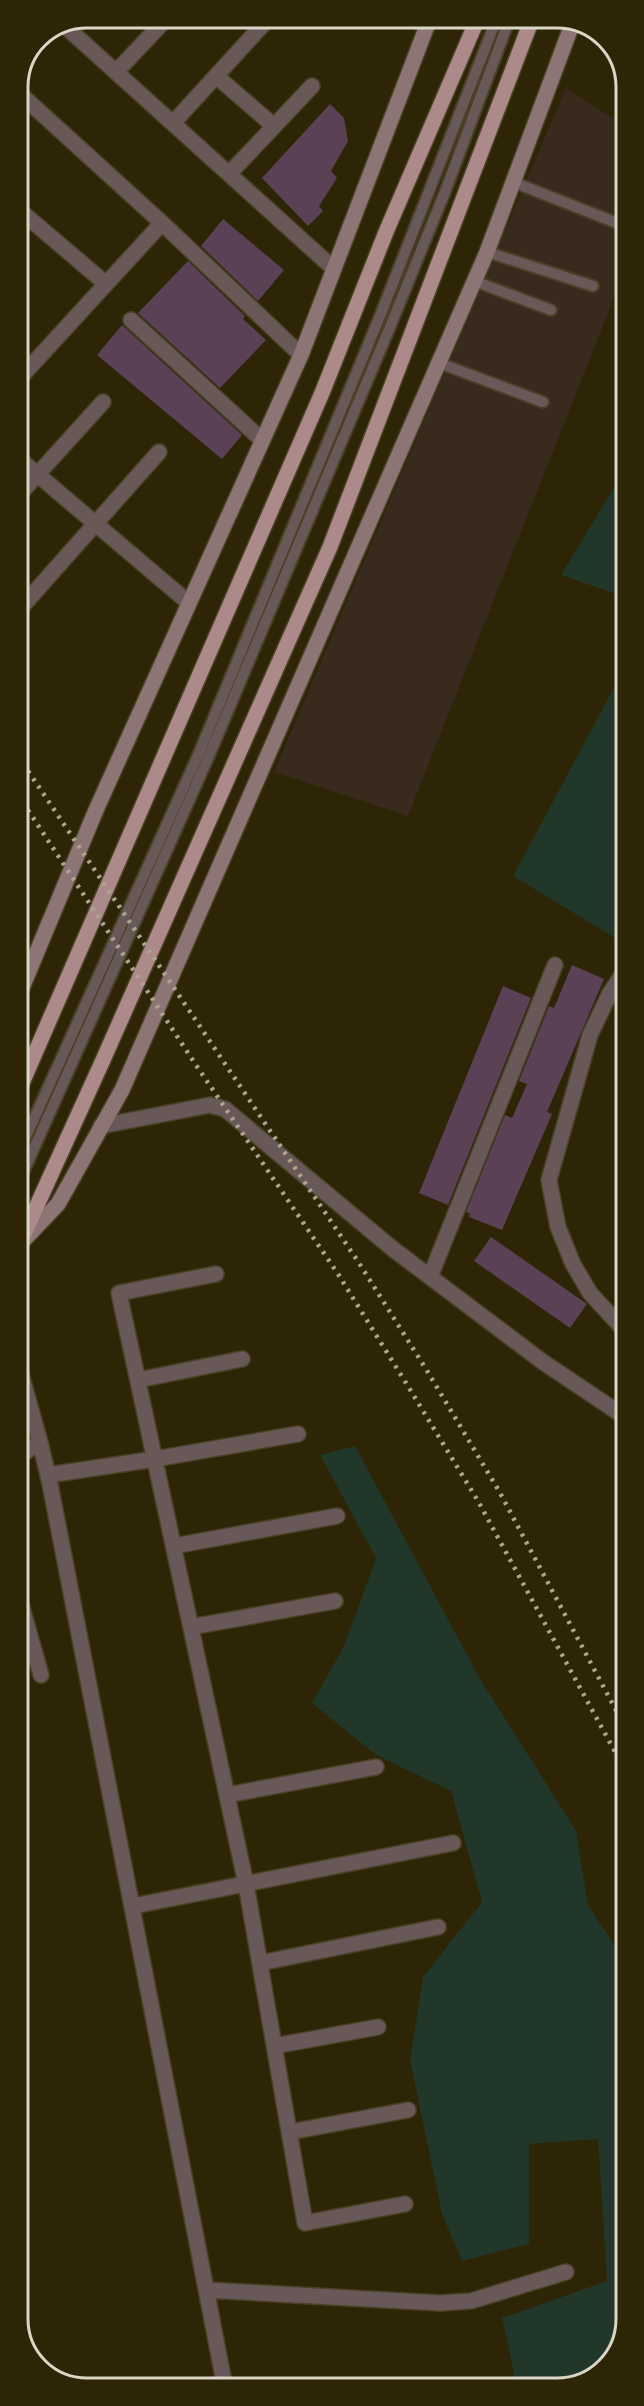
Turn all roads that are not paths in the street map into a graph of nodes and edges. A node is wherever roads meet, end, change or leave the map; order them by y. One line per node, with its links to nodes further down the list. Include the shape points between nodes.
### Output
1 (157, 28): 10 (street)
2 (260, 28): 11 (street)
3 (426, 29): 22 (street)
4 (473, 29): 44 (main road, via 322,393)
5 (493, 29): 46 (lane, via 380,316 199,753)
6 (506, 29): 47 (lane, via 390,327 214,745)
7 (528, 29): 48 (main road, via 330,547)
8 (71, 31): 10 (street)
9 (570, 31): 17 (street)
10 (116, 72): 14 (street)
11 (216, 76): 14 (street); 15 (street)
12 (312, 86): 15 (street)
13 (28, 101): 19 (street)
14 (173, 123): 16 (street)
15 (274, 126): 16 (street)
16 (229, 174): 22 (street)
17 (513, 182): 20 (lane); 21 (street)
18 (28, 218): 24 (street)
19 (162, 223): 24 (street); 28 (street)
20 (616, 223)
21 (487, 252): 23 (street); 25 (lane)
22 (333, 268): 28 (street)
23 (474, 281): 26 (lane); 29 (street)
24 (105, 283): 30 (street)
25 (593, 286)
26 (551, 310)
27 (131, 320): 33 (street)
28 (301, 355): 33 (street)
29 (439, 363): 32 (lane); 45 (street, via 122,1090)
30 (28, 369)
31 (103, 402): 36 (street)
32 (543, 402)
33 (262, 440): 40 (street)
34 (159, 452): 38 (street)
35 (28, 466): 36 (street)
36 (38, 474): 37 (street); 38 (street)
37 (28, 485)
38 (97, 524): 39 (street); 40 (street)
39 (28, 600)
40 (189, 603): 42 (street)
41 (555, 965): 51 (street)
42 (28, 973)
43 (616, 984): 52 (street, via 590,1035 549,1180 558,1227 573,1264 590,1293)
44 (28, 1069)
45 (101, 1126): 49 (street, via 58,1204); 51 (street, via 210,1105 225,1109)
46 (28, 1132)
47 (28, 1162)
48 (28, 1225)
49 (28, 1236)
50 (216, 1274): 54 (street, via 119,1293)
51 (430, 1277): 56 (street, via 543,1362)
52 (616, 1321)
53 (243, 1359): 54 (street)
54 (138, 1380): 60 (street)
55 (28, 1399): 58 (street)
56 (616, 1410)
57 (298, 1434): 60 (street)
58 (40, 1442): 59 (street); 61 (street)
59 (28, 1450)
60 (155, 1460): 61 (street); 63 (street)
61 (48, 1474): 72 (street)
62 (336, 1516): 63 (street)
63 (174, 1546): 65 (street)
64 (335, 1601): 65 (street)
65 (191, 1627): 69 (street)
66 (28, 1629): 67 (street)
67 (41, 1676)
68 (376, 1767): 69 (street)
69 (227, 1795): 71 (street)
70 (453, 1843): 71 (street)
71 (246, 1884): 72 (street); 74 (street)
72 (133, 1906): 81 (street)
73 (438, 1927): 74 (street)
74 (260, 1963): 76 (street)
75 (378, 2027): 76 (street)
76 (274, 2046): 78 (street)
77 (408, 2110): 78 (street)
78 (290, 2132): 79 (street, via 305,2223)
79 (405, 2205)
80 (566, 2272): 81 (street, via 471,2301)
81 (207, 2290): 82 (street)
82 (223, 2377)

